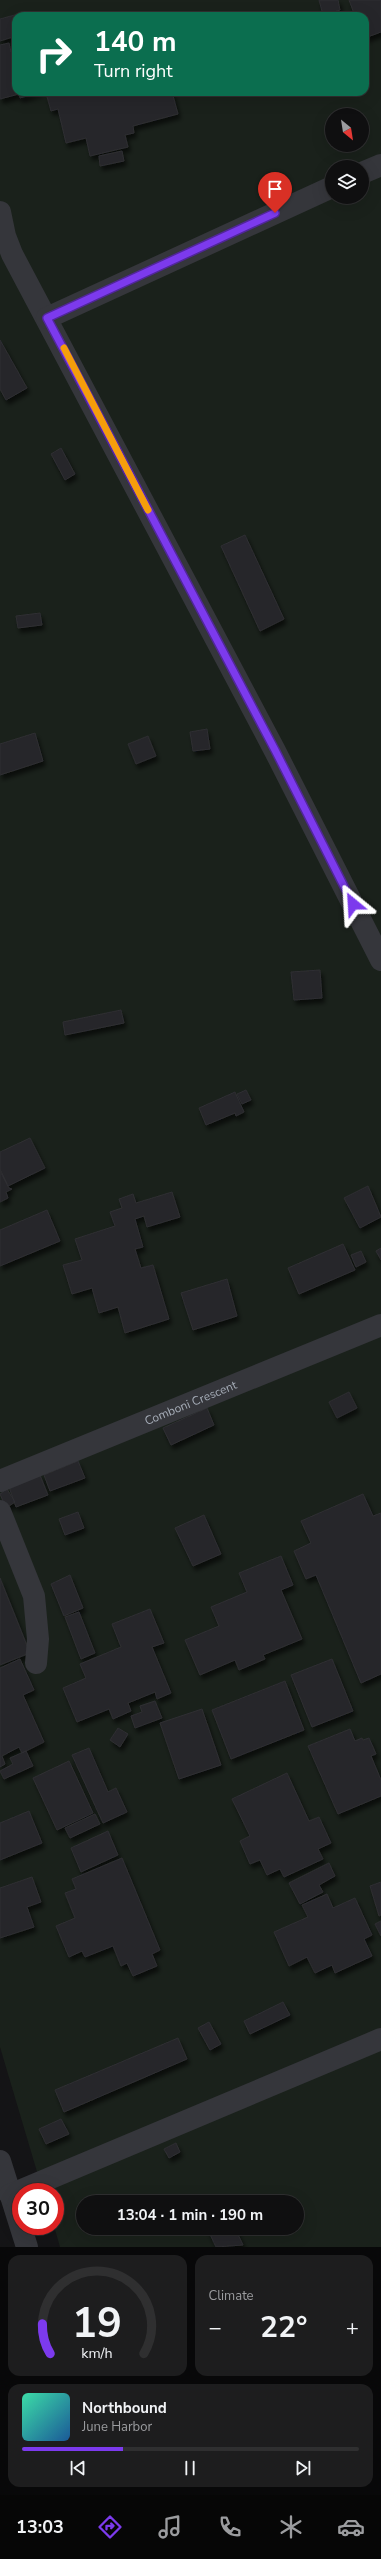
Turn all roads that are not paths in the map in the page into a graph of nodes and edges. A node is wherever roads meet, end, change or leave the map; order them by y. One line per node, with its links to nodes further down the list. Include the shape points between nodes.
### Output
1 (381, 165): 2 (street)
2 (369, 171)
3 (325, 190): 5 (street)
4 (0, 212): 5 (street, via 12,254)
5 (47, 318): 6 (street, via 271,744)
6 (381, 960)
7 (381, 1326): 8 (street, Comboni Crescent)
8 (0, 1481)
9 (0, 1511): 10 (street, via 34,1596 38,1639)
10 (36, 1663)
11 (381, 2039): 13 (street)
12 (0, 2161): 13 (street)
13 (10, 2195): 14 (street)
14 (27, 2247)

